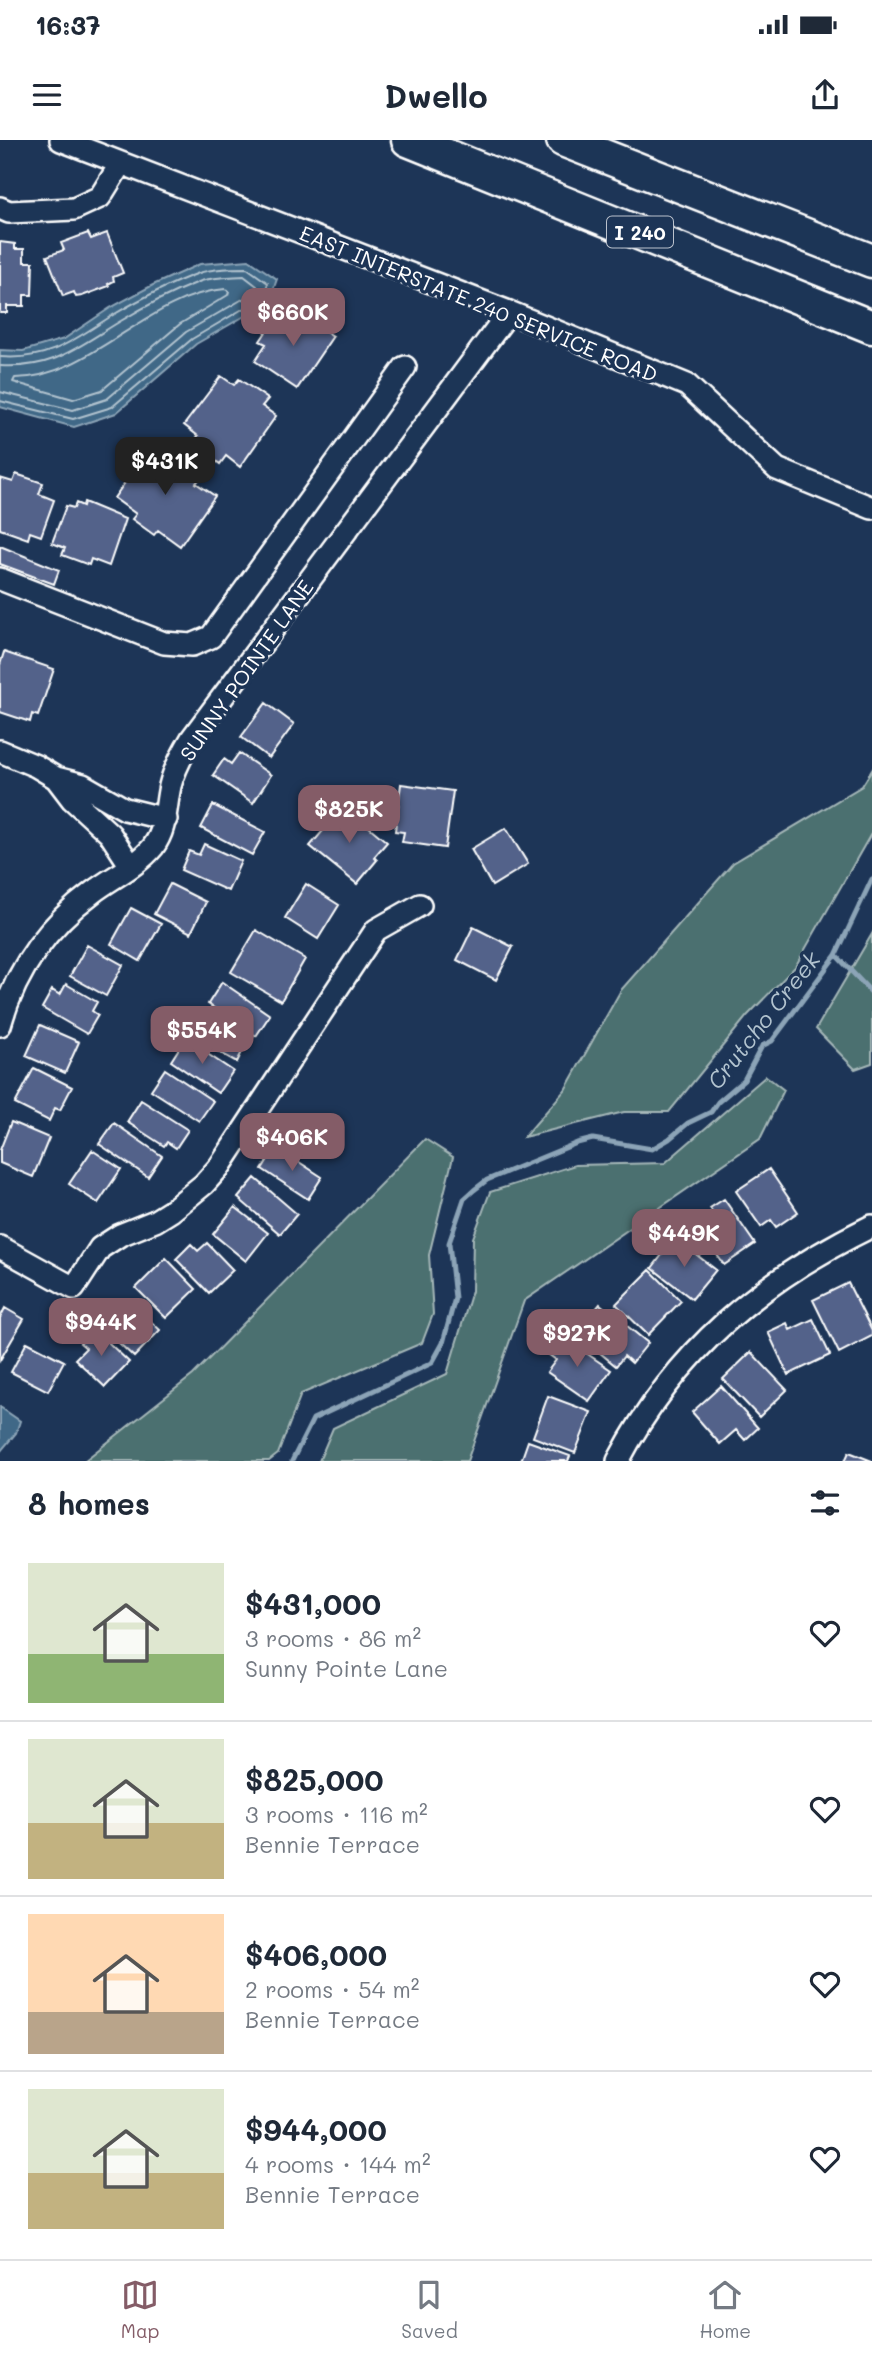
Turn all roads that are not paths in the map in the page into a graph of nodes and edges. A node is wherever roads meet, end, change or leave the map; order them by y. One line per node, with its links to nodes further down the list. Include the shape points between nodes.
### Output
1 (61, 140): 4 (street, EAST INTERSTATE 240 SERVICE ROAD)
2 (408, 140): 8 (highway, I 240)
3 (563, 140): 6 (highway, I 240)
4 (121, 163): 5 (street, via 100,197 74,209 9,212); 7 (street, EAST INTERSTATE 240 SERVICE ROAD)
5 (0, 208)
6 (872, 261)
7 (509, 312): 10 (street, EAST INTERSTATE 240 SERVICE ROAD, via 687,385 777,469); 15 (street, SUNNY POINTE LANE, via 192,738 170,785)
8 (872, 327)
9 (405, 367): 11 (street, via 211,637 192,645 164,643)
10 (872, 508)
11 (0, 579)
12 (0, 751): 13 (street)
13 (56, 778): 14 (street, via 83,785); 16 (street)
14 (118, 806): 15 (street); 16 (street)
15 (166, 820): 17 (street, SUNNY POINTE LANE, via 154,845)
16 (101, 826): 17 (street)
17 (131, 866): 19 (street, SUNNY POINTE LANE, via 66,913 45,936 20,972)
18 (420, 905): 21 (street, via 376,930 220,1166 172,1211 100,1248 74,1288)
19 (0, 1025)
20 (872, 1226): 22 (street, via 792,1269 707,1338 663,1390)
21 (0, 1247)
22 (618, 1461)

